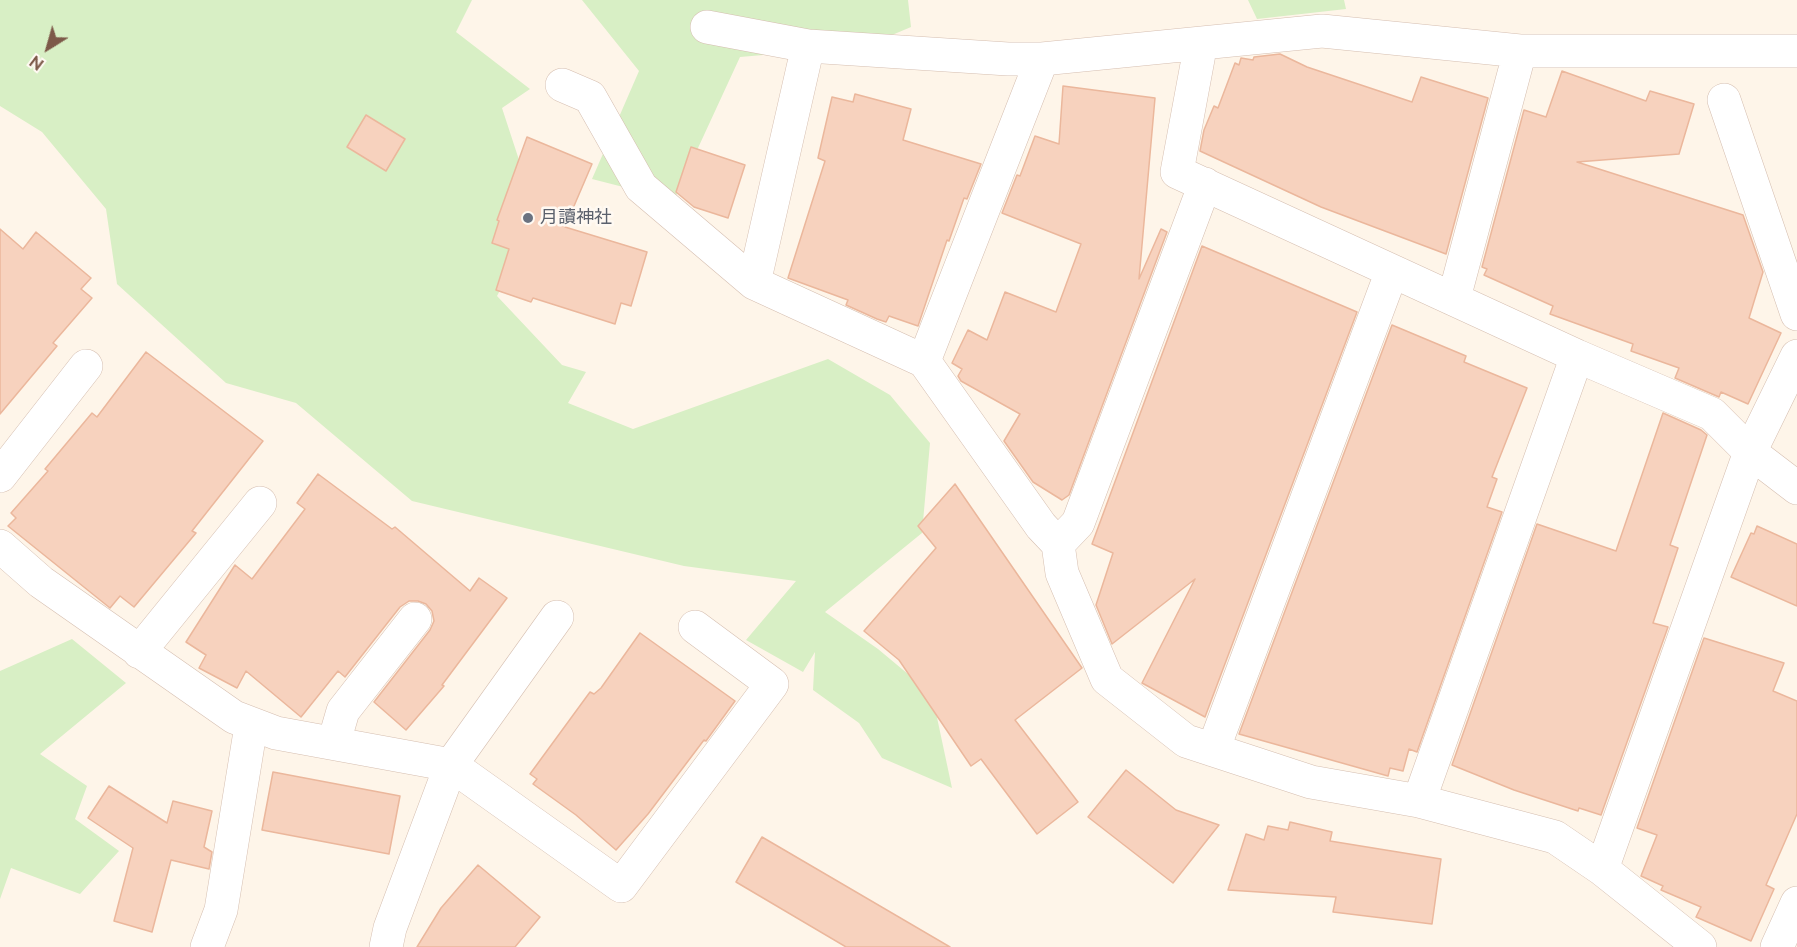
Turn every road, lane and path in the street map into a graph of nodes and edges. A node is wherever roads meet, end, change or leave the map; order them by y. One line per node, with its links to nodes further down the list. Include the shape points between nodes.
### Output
1 (707, 27): 3 (street)
2 (1201, 43): 4 (street, via 1322,31); 6 (street); 9 (street, via 1177,172)
3 (808, 46): 6 (street, via 1008,60); 11 (street)
4 (1520, 51): 5 (street); 12 (street)
5 (1797, 51)
6 (1042, 58): 16 (street)
7 (562, 85): 11 (street, via 590,97 641,187)
8 (1724, 100): 13 (street)
9 (1205, 184): 10 (street); 22 (street, via 1078,523)
10 (1392, 271): 12 (street); 30 (street)
11 (754, 283): 16 (street)
12 (1454, 298): 14 (street)
13 (1797, 314)
14 (1577, 356): 18 (street, via 1712,414); 32 (street)
15 (1797, 356): 18 (street)
16 (924, 361): 22 (street, via 1041,526)
17 (86, 366): 19 (street)
18 (1750, 452): 20 (street); 33 (street)
19 (0, 476)
20 (1797, 488)
21 (260, 502): 27 (street)
22 (1058, 544): 30 (street, via 1062,573 1107,679 1186,741)
23 (0, 546): 27 (street, via 41,582)
24 (557, 617): 31 (street)
25 (415, 619): 29 (street, via 343,711)
26 (695, 627): 31 (street, via 772,684 621,886)
27 (139, 652): 28 (street)
28 (252, 726): 29 (street); 35 (street, via 221,910)
29 (334, 742): 31 (street)
30 (1213, 750): 32 (street, via 1311,782)
31 (451, 765): 36 (street)
32 (1419, 801): 33 (street, via 1555,837)
33 (1602, 869): 37 (street)
34 (1797, 903): 38 (street)
35 (207, 947)
36 (386, 947)
37 (1700, 947)
38 (1777, 947)

